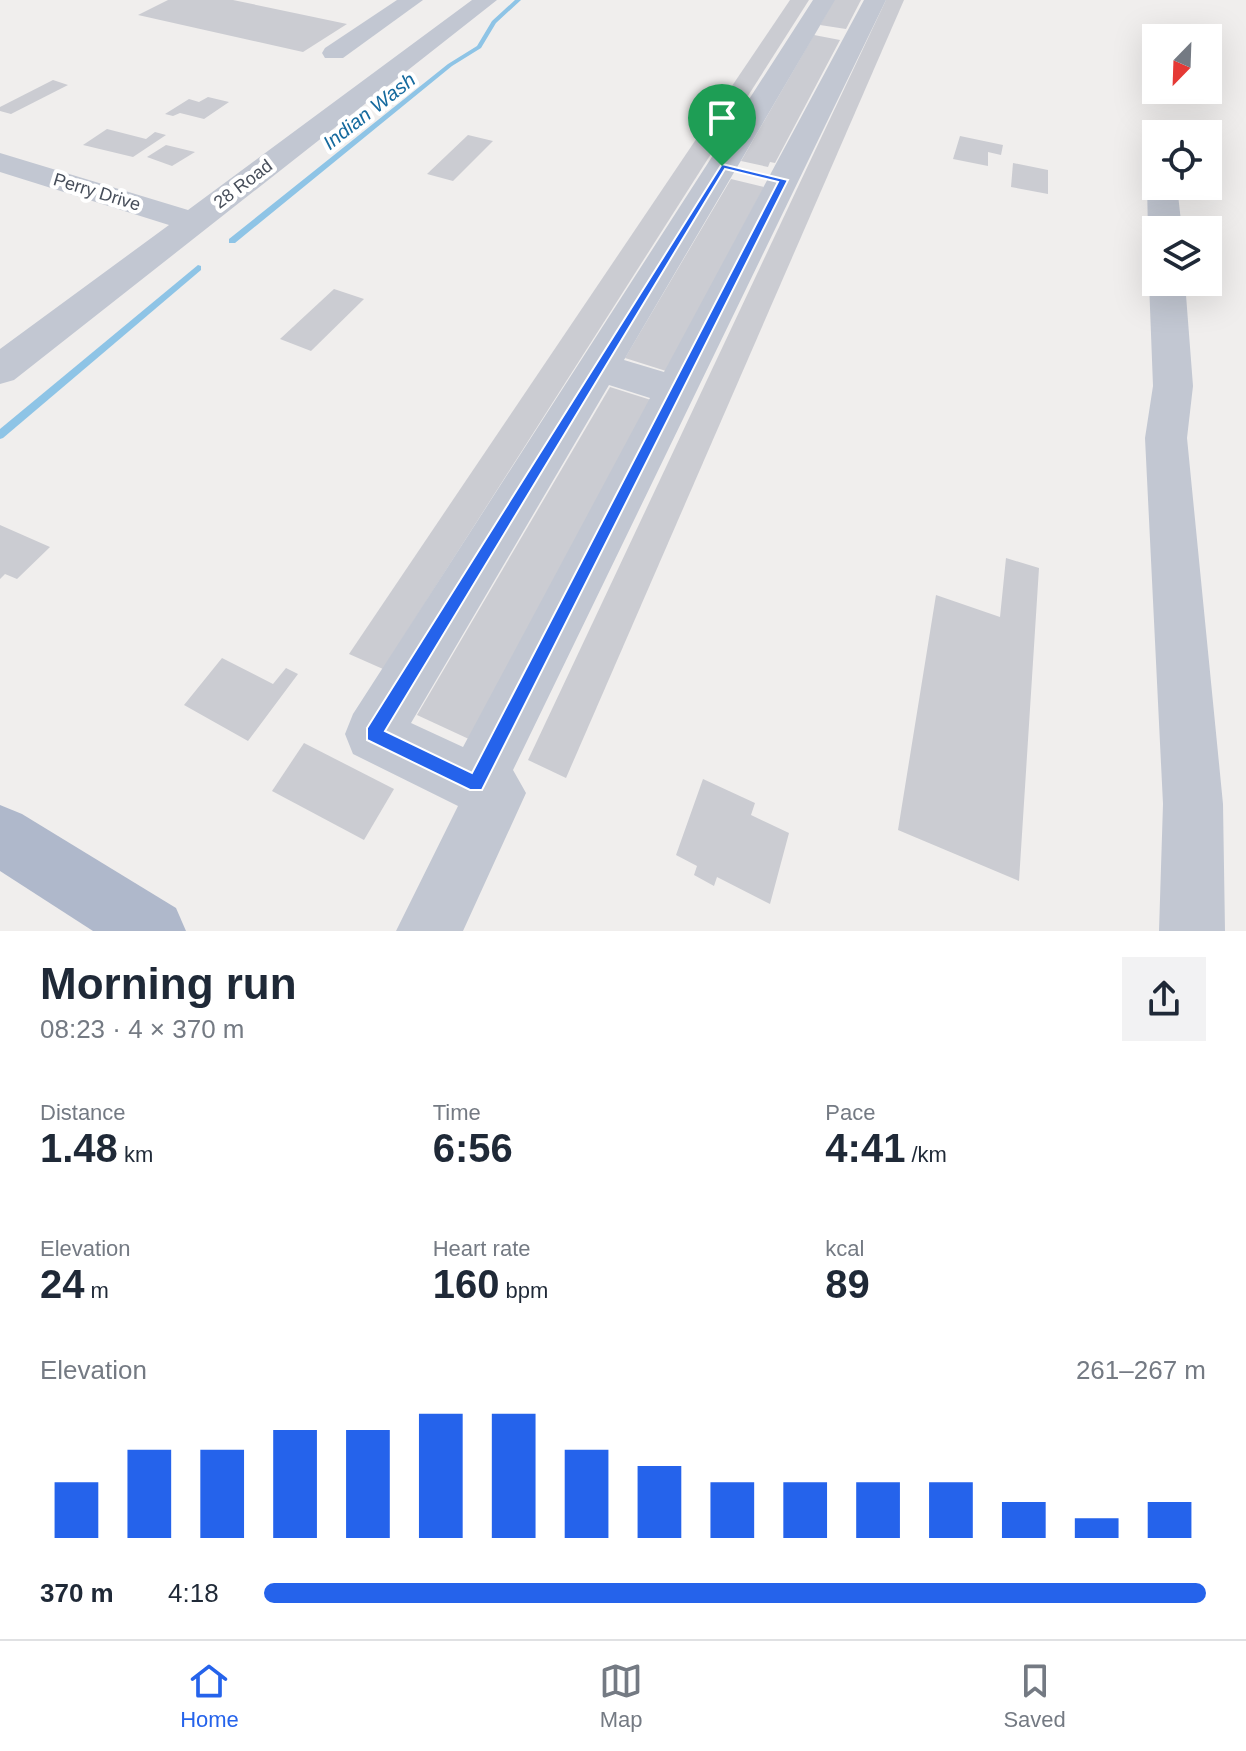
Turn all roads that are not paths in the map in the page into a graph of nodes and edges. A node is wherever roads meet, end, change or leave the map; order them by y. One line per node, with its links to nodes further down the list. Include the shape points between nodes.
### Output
1 (412, 0): 3 (street); 6 (street)
2 (875, 0): 5 (street)
3 (478, 6): 10 (street, 28 Road)
4 (816, 14): 5 (street); 8 (street)
5 (856, 37): 9 (street)
6 (334, 53)
7 (0, 162): 10 (street, Perry Drive)
8 (722, 166): 9 (street); 12 (street)
9 (783, 180): 14 (street)
10 (194, 222): 13 (street, 28 Road)
11 (1168, 296): 19 (street, via 1173,386 1166,438 1193,804)
12 (599, 367): 14 (street); 15 (street, via 373,734)
13 (0, 370)
14 (676, 391): 15 (street)
15 (476, 783): 18 (street, via 496,793)
16 (0, 836): 17 (main road)
17 (153, 931)
18 (429, 931)
19 (1192, 931)

